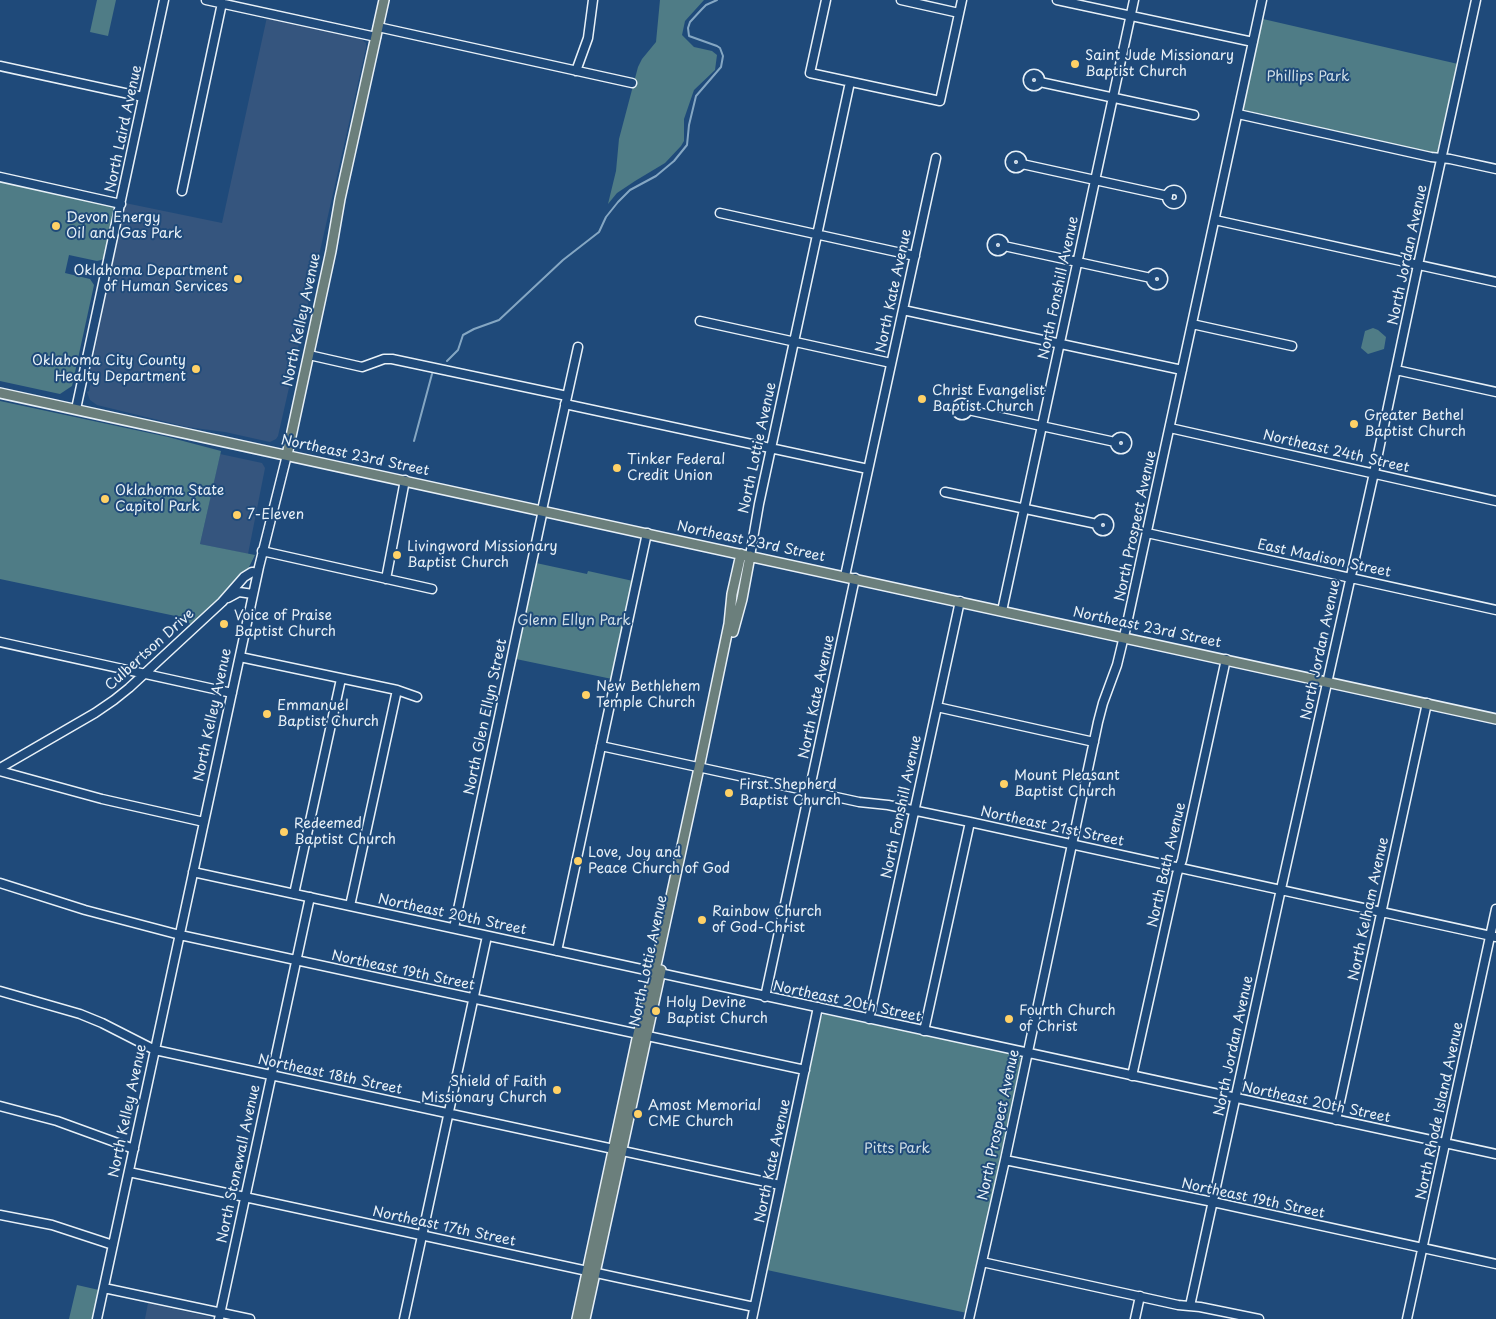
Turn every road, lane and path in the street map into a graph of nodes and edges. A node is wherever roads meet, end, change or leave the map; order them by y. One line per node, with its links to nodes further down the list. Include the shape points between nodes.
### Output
1 (164, 0): 23 (street, North Laird Avenue)
2 (206, 0): 12 (street)
3 (384, 0): 15 (main road, North Kelley Avenue)
4 (593, 0): 19 (street, via 588,38)
5 (826, 0): 20 (street, via 810,73)
6 (901, 0): 13 (street)
7 (962, 0): 13 (street)
8 (1057, 0): 14 (street)
9 (1134, 0): 14 (street, North Fonshill Avenue)
10 (1262, 0): 17 (street, North Prospect Avenue)
11 (1476, 0): 28 (street, North Jordan Avenue)
12 (222, 3): 16 (street); 33 (street)
13 (959, 12): 20 (street, via 940,101)
14 (1131, 16): 17 (street); 24 (street, North Fonshill Avenue)
15 (378, 27): 16 (main road, North Kelley Avenue); 19 (street)
16 (376, 36): 52 (main road, North Kelley Avenue)
17 (1253, 42): 25 (street, North Prospect Avenue)
18 (0, 66): 23 (street)
19 (576, 71): 22 (street)
20 (850, 82): 38 (street, North Lottie Avenue)
21 (1040, 82): 24 (street)
22 (632, 83)
23 (143, 97): 35 (street, North Laird Avenue)
24 (1113, 98): 26 (street); 32 (street, North Fonshill Avenue)
25 (1238, 114): 28 (street); 37 (street, North Prospect Avenue)
26 (1194, 115)
27 (936, 158): 40 (street, North Kate Avenue)
28 (1441, 158): 30 (street); 42 (street, North Jordan Avenue)
29 (1022, 164): 32 (street)
30 (1496, 169)
31 (0, 177): 35 (street)
32 (1095, 180): 34 (street); 41 (street, North Fonshill Avenue)
33 (182, 191)
34 (1168, 196)
35 (121, 204): 59 (street, North Laird Avenue)
36 (720, 213): 38 (street)
37 (1215, 220): 42 (street); 47 (street, North Prospect Avenue)
38 (818, 235): 40 (street); 48 (street, North Lottie Avenue)
39 (1004, 246): 41 (street)
40 (915, 256): 45 (street, North Kate Avenue)
41 (1077, 262): 43 (street); 49 (street, North Fonshill Avenue)
42 (1418, 265): 44 (street); 55 (street, North Jordan Avenue)
43 (1151, 278)
44 (1496, 282)
45 (903, 310): 49 (street); 53 (street, North Kate Avenue)
46 (700, 321): 48 (street)
47 (1192, 324): 50 (street); 54 (street, North Prospect Avenue)
48 (795, 341): 53 (street); 64 (street, North Lottie Avenue)
49 (1060, 344): 54 (street); 61 (street, North Fonshill Avenue)
50 (1292, 346)
51 (578, 347): 58 (street, North Glen Ellyn Street)
52 (309, 355): 58 (street, via 362,367 392,359); 65 (main road, North Kelley Avenue)
53 (891, 363): 66 (street, North Kate Avenue)
54 (1182, 370): 62 (street, North Prospect Avenue)
55 (1396, 370): 56 (street); 67 (street, North Jordan Avenue)
56 (1496, 392)
57 (0, 393): 59 (main road, Northeast 23rd Street)
58 (566, 400): 64 (street); 72 (street, North Glen Ellyn Street)
59 (76, 409): 65 (main road, Northeast 23rd Street)
60 (968, 410): 61 (street)
61 (1042, 426): 63 (street); 71 (street, North Fonshill Avenue)
62 (1170, 428): 67 (street, Northeast 24th Street); 75 (street, North Prospect Avenue)
63 (1115, 442)
64 (772, 448): 66 (street); 77 (street, North Lottie Avenue)
65 (287, 455): 68 (main road, Northeast 23rd Street); 76 (street, North Kelley Avenue)
66 (868, 469): 79 (street, North Kate Avenue)
67 (1374, 473): 70 (street, Northeast 24th Street); 80 (street, North Jordan Avenue)
68 (405, 480): 72 (main road, Northeast 23rd Street); 82 (street)
69 (945, 492): 71 (street)
70 (1496, 501)
71 (1024, 508): 73 (street); 87 (street, North Fonshill Avenue)
72 (542, 510): 74 (main road, Northeast 23rd Street); 120 (street, North Glen Ellyn Street)
73 (1097, 524)
74 (647, 533): 77 (main road, Northeast 23rd Street); 103 (street)
75 (1147, 533): 80 (street, East Madison Street); 89 (street, North Prospect Avenue)
76 (262, 552): 78 (street, North Kelley Avenue); 82 (street)
77 (745, 555): 79 (main road, Northeast 23rd Street); 104 (main road, North Lottie Avenue, via 732,594)
78 (257, 573): 84 (street, North Kelley Avenue); 86 (street, Culbertson Drive, via 244,577)
79 (845, 576): 81 (main road, Northeast 23rd Street)
80 (1350, 577): 88 (street, East Madison Street); 95 (street, North Jordan Avenue)
81 (855, 578): 85 (main road, Northeast 23rd Street); 106 (street, North Kate Avenue)
82 (386, 579): 83 (street)
83 (432, 589)
84 (253, 594): 86 (street, via 239,592); 91 (street, North Kelley Avenue)
85 (960, 601): 87 (main road, Northeast 23rd Street); 100 (street, North Fonshill Avenue)
86 (222, 602): 93 (street, Culbertson Drive)
87 (1002, 610): 89 (main road, Northeast 23rd Street)
88 (1496, 610)
89 (1124, 637): 92 (main road, Northeast 23rd Street); 102 (street, North Prospect Avenue)
90 (0, 642): 93 (street)
91 (240, 657): 94 (street); 97 (street, North Kelley Avenue)
92 (1226, 659): 95 (main road, Northeast 23rd Street); 111 (street, North Bath Avenue)
93 (144, 674): 97 (street); 105 (street, Culbertson Drive, via 95,713)
94 (341, 680): 96 (street); 115 (street)
95 (1327, 681): 99 (main road, Northeast 23rd Street); 114 (street, North Jordan Avenue)
96 (396, 690): 98 (street); 117 (street)
97 (232, 693): 108 (street, North Kelley Avenue)
98 (417, 697)
99 (1427, 703): 101 (main road, Northeast 23rd Street); 119 (street, North Kelham Avenue)
100 (936, 707): 102 (street); 107 (street, North Fonshill Avenue)
101 (1496, 718)
102 (1094, 742): 110 (street, North Prospect Avenue)
103 (601, 746): 104 (street, Northeast 21st Street); 124 (street)
104 (702, 768): 106 (street, Northeast 21st Street); 126 (main road, North Lottie Avenue)
105 (0, 770): 108 (street, via 102,799)
106 (810, 791): 107 (street, Northeast 21st Street); 128 (street, North Kate Avenue)
107 (914, 810): 109 (street, Northeast 21st Street); 131 (street, North Fonshill Avenue)
108 (204, 822): 112 (street, North Kelley Avenue)
109 (970, 822): 110 (street, Northeast 21st Street); 132 (street)
110 (1072, 844): 111 (street, Northeast 21st Street); 135 (street, North Prospect Avenue)
111 (1179, 868): 114 (street, Northeast 21st Street); 138 (street, North Bath Avenue)
112 (194, 872): 115 (street, Northeast 20th Street); 121 (street, North Kelley Avenue)
113 (0, 883): 121 (street, Northeast 19th Street)
114 (1281, 889): 119 (street, Northeast 21st Street); 139 (street, North Jordan Avenue)
115 (294, 894): 116 (street, Northeast 20th Street)
116 (310, 898): 117 (street, Northeast 20th Street); 125 (street, North Stonewall Avenue)
117 (350, 906): 120 (street, Northeast 20th Street)
118 (1496, 909): 123 (street, North Rhode Island Avenue)
119 (1381, 911): 123 (street, Northeast 21st Street); 142 (street, North Kelham Avenue)
120 (454, 928): 122 (street, Northeast 20th Street)
121 (180, 935): 125 (street, Northeast 19th Street); 134 (street, North Kelley Avenue)
122 (487, 936): 124 (street, Northeast 20th Street); 129 (street)
123 (1493, 936): 143 (street, North Rhode Island Avenue)
124 (557, 951): 126 (street, Northeast 20th Street)
125 (295, 960): 129 (street, Northeast 19th Street); 137 (street, North Stonewall Avenue)
126 (657, 973): 128 (street, Northeast 20th Street); 133 (main road, North Lottie Avenue)
127 (0, 991): 134 (street, Northeast 18th Street, via 80,1014)
128 (765, 997): 130 (street, Northeast 20th Street)
129 (472, 998): 133 (street, Northeast 19th Street); 141 (street)
130 (818, 1008): 131 (street, Northeast 20th Street); 136 (street, North Kate Avenue)
131 (869, 1019): 132 (street, Northeast 20th Street)
132 (924, 1031): 135 (street, Northeast 20th Street)
133 (642, 1035): 136 (street, Northeast 19th Street); 145 (main road, North Lottie Avenue)
134 (155, 1050): 137 (street, Northeast 18th Street); 144 (street, North Kelley Avenue)
135 (1026, 1053): 138 (street, Northeast 20th Street); 147 (street, North Prospect Avenue)
136 (805, 1070): 149 (street, North Kate Avenue)
137 (271, 1076): 141 (street, Northeast 18th Street); 150 (street, North Stonewall Avenue)
138 (1132, 1076): 139 (street, Northeast 20th Street)
139 (1236, 1098): 142 (street, Northeast 20th Street); 151 (street, North Jordan Avenue)
140 (0, 1106): 144 (street, via 57,1121)
141 (448, 1113): 145 (street, Northeast 18th Street); 153 (street)
142 (1336, 1120): 143 (street, Northeast 20th Street)
143 (1445, 1144): 146 (street, Northeast 20th Street); 155 (street, North Rhode Island Avenue)
144 (134, 1149): 148 (street, North Kelley Avenue)
145 (617, 1150): 149 (street, Northeast 18th Street); 158 (main road, North Lottie Avenue)
146 (1496, 1154)
147 (1005, 1160): 151 (street, Northeast 19th Street); 156 (street, North Prospect Avenue)
148 (129, 1172): 150 (street, Northeast 17th Street); 154 (street, North Kelley Avenue)
149 (780, 1186): 162 (street, North Kate Avenue)
150 (245, 1197): 153 (street, Northeast 17th Street); 163 (street, North Stonewall Avenue)
151 (1213, 1202): 155 (street, Northeast 19th Street); 161 (street, North Jordan Avenue)
152 (0, 1215): 154 (street, via 52,1225)
153 (422, 1235): 158 (street, Northeast 17th Street); 167 (street)
154 (113, 1245): 159 (street, North Kelley Avenue)
155 (1423, 1248): 157 (street, Northeast 19th Street); 174 (street, North Rhode Island Avenue)
156 (982, 1262): 160 (street); 171 (street, North Prospect Avenue)
157 (1496, 1264)
158 (591, 1272): 162 (street, Northeast 17th Street); 168 (main road, North Lottie Avenue); 169 (main road, North Lottie Avenue)
159 (104, 1288): 163 (street); 165 (street, North Kelley Avenue)
160 (1140, 1296): 161 (street); 172 (street)
161 (1190, 1306): 164 (street)
162 (754, 1307): 170 (street, North Kate Avenue)
163 (220, 1316): 166 (street)
164 (1241, 1317): 173 (street)
165 (97, 1319)
166 (250, 1319)
167 (404, 1319)
168 (577, 1319)
169 (585, 1319)
170 (752, 1319)
171 (969, 1319)
172 (1135, 1319)
173 (1259, 1319)
174 (1407, 1319)

